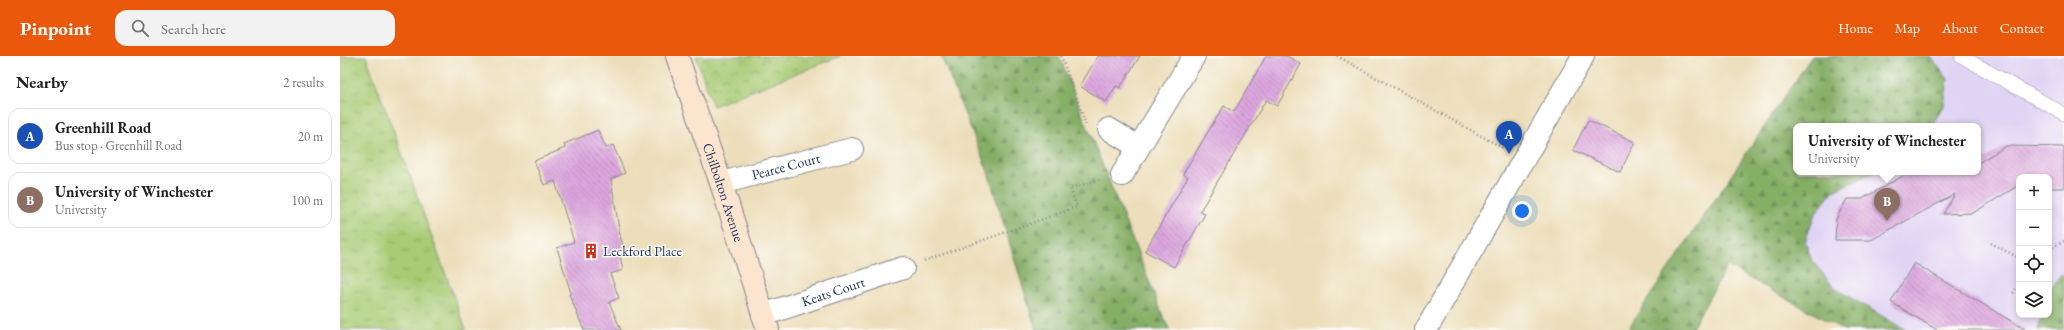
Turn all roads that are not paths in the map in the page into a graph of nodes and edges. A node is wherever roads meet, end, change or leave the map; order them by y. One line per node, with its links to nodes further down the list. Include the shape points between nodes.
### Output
1 (677, 56): 10 (main road, Chilbolton Avenue)
2 (1194, 56): 7 (street)
3 (1583, 56): 13 (street)
4 (1961, 56): 5 (lane)
5 (2064, 114)
6 (1109, 129): 7 (street)
7 (1138, 147): 9 (street)
8 (852, 149): 10 (street, Pearce Court)
9 (1122, 175)
10 (721, 183): 12 (main road, Chilbolton Avenue)
11 (903, 268): 12 (street, Keats Court)
12 (765, 323)
13 (1426, 330)

